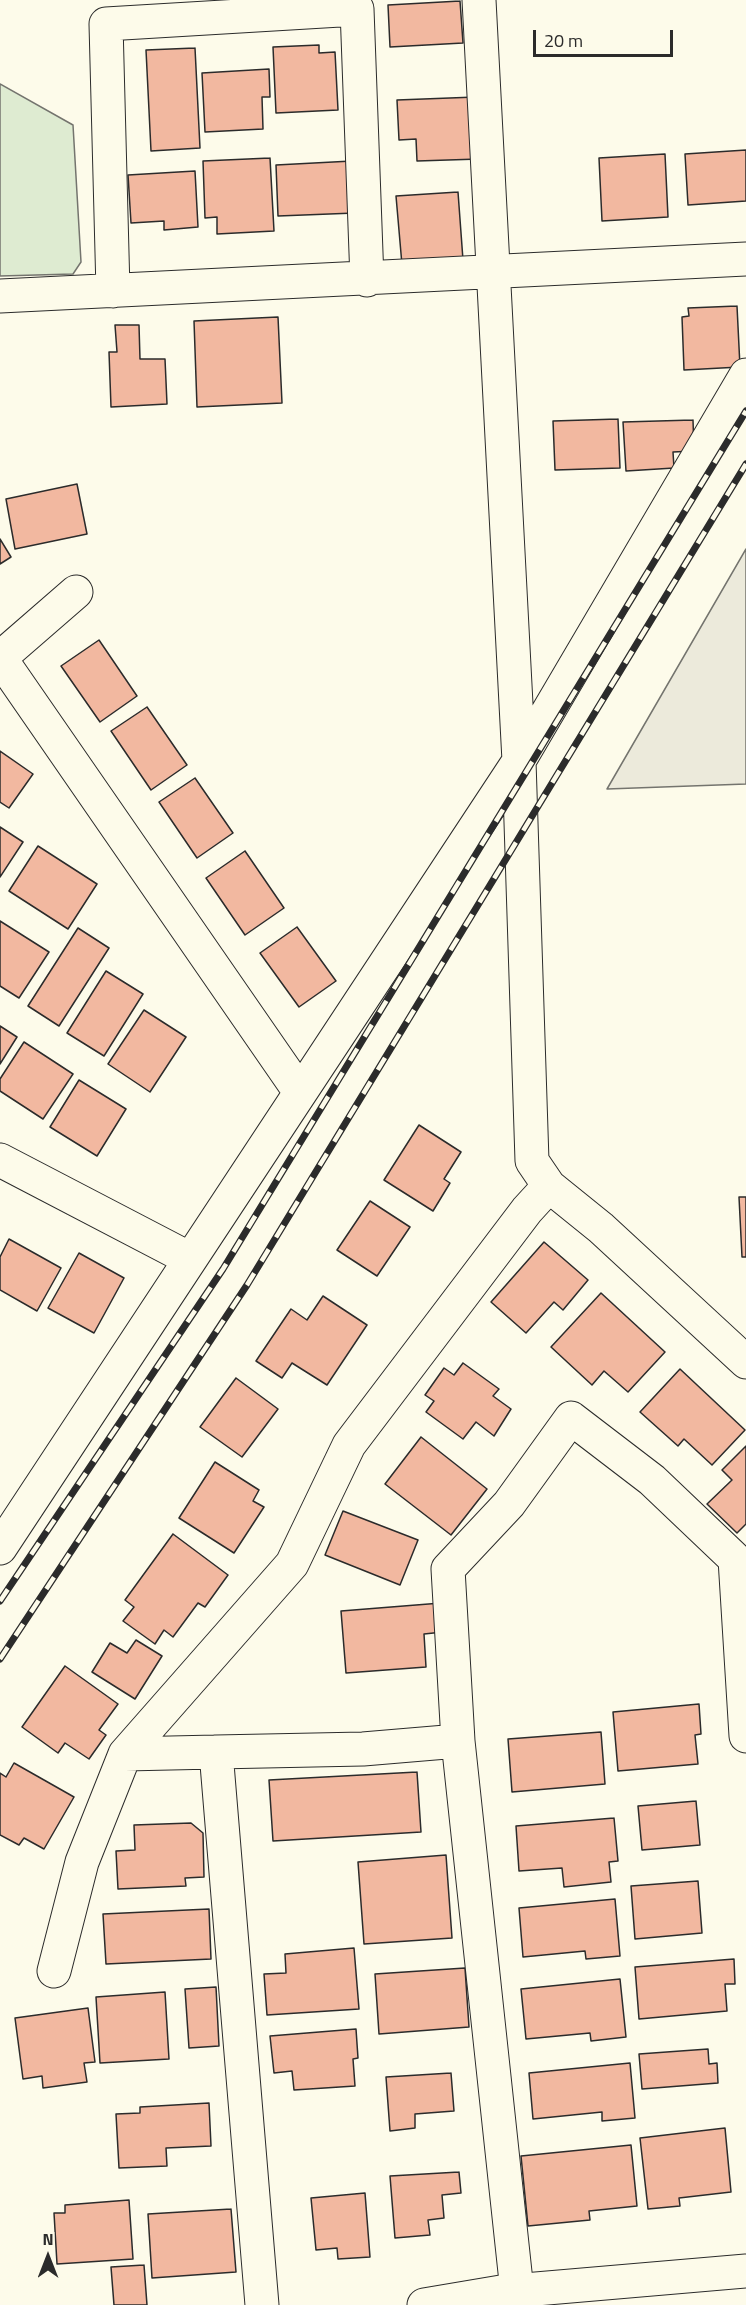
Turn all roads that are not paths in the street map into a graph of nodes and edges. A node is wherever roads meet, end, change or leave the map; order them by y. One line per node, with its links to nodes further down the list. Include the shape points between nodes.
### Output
1 (479, 0): 3 (street)
2 (746, 259): 3 (street)
3 (493, 274): 4 (street); 10 (street)
4 (367, 280): 5 (street); 5 (street, via 357,9 106,24)
5 (113, 291): 6 (street)
6 (0, 297)
7 (746, 375): 10 (street)
8 (76, 592): 9 (street)
9 (0, 658): 11 (street)
10 (519, 761): 11 (street); 13 (street, via 532,1161)
11 (300, 1092): 14 (street)
12 (0, 1160): 14 (street)
13 (549, 1186): 15 (street, via 601,1228); 20 (street, via 349,1445 292,1564)
14 (190, 1259): 16 (street)
15 (746, 1362)
16 (0, 1548)
17 (746, 1736): 18 (street, via 735,1559 652,1480 571,1418 509,1504 448,1569)
18 (458, 1741): 19 (street, via 363,1749); 23 (street)
19 (216, 1752): 20 (street); 24 (street)
20 (125, 1754): 21 (street, via 82,1862)
21 (54, 1971)
22 (746, 2271): 23 (street)
23 (506, 2296): 25 (street)
24 (262, 2305)
25 (424, 2305)

